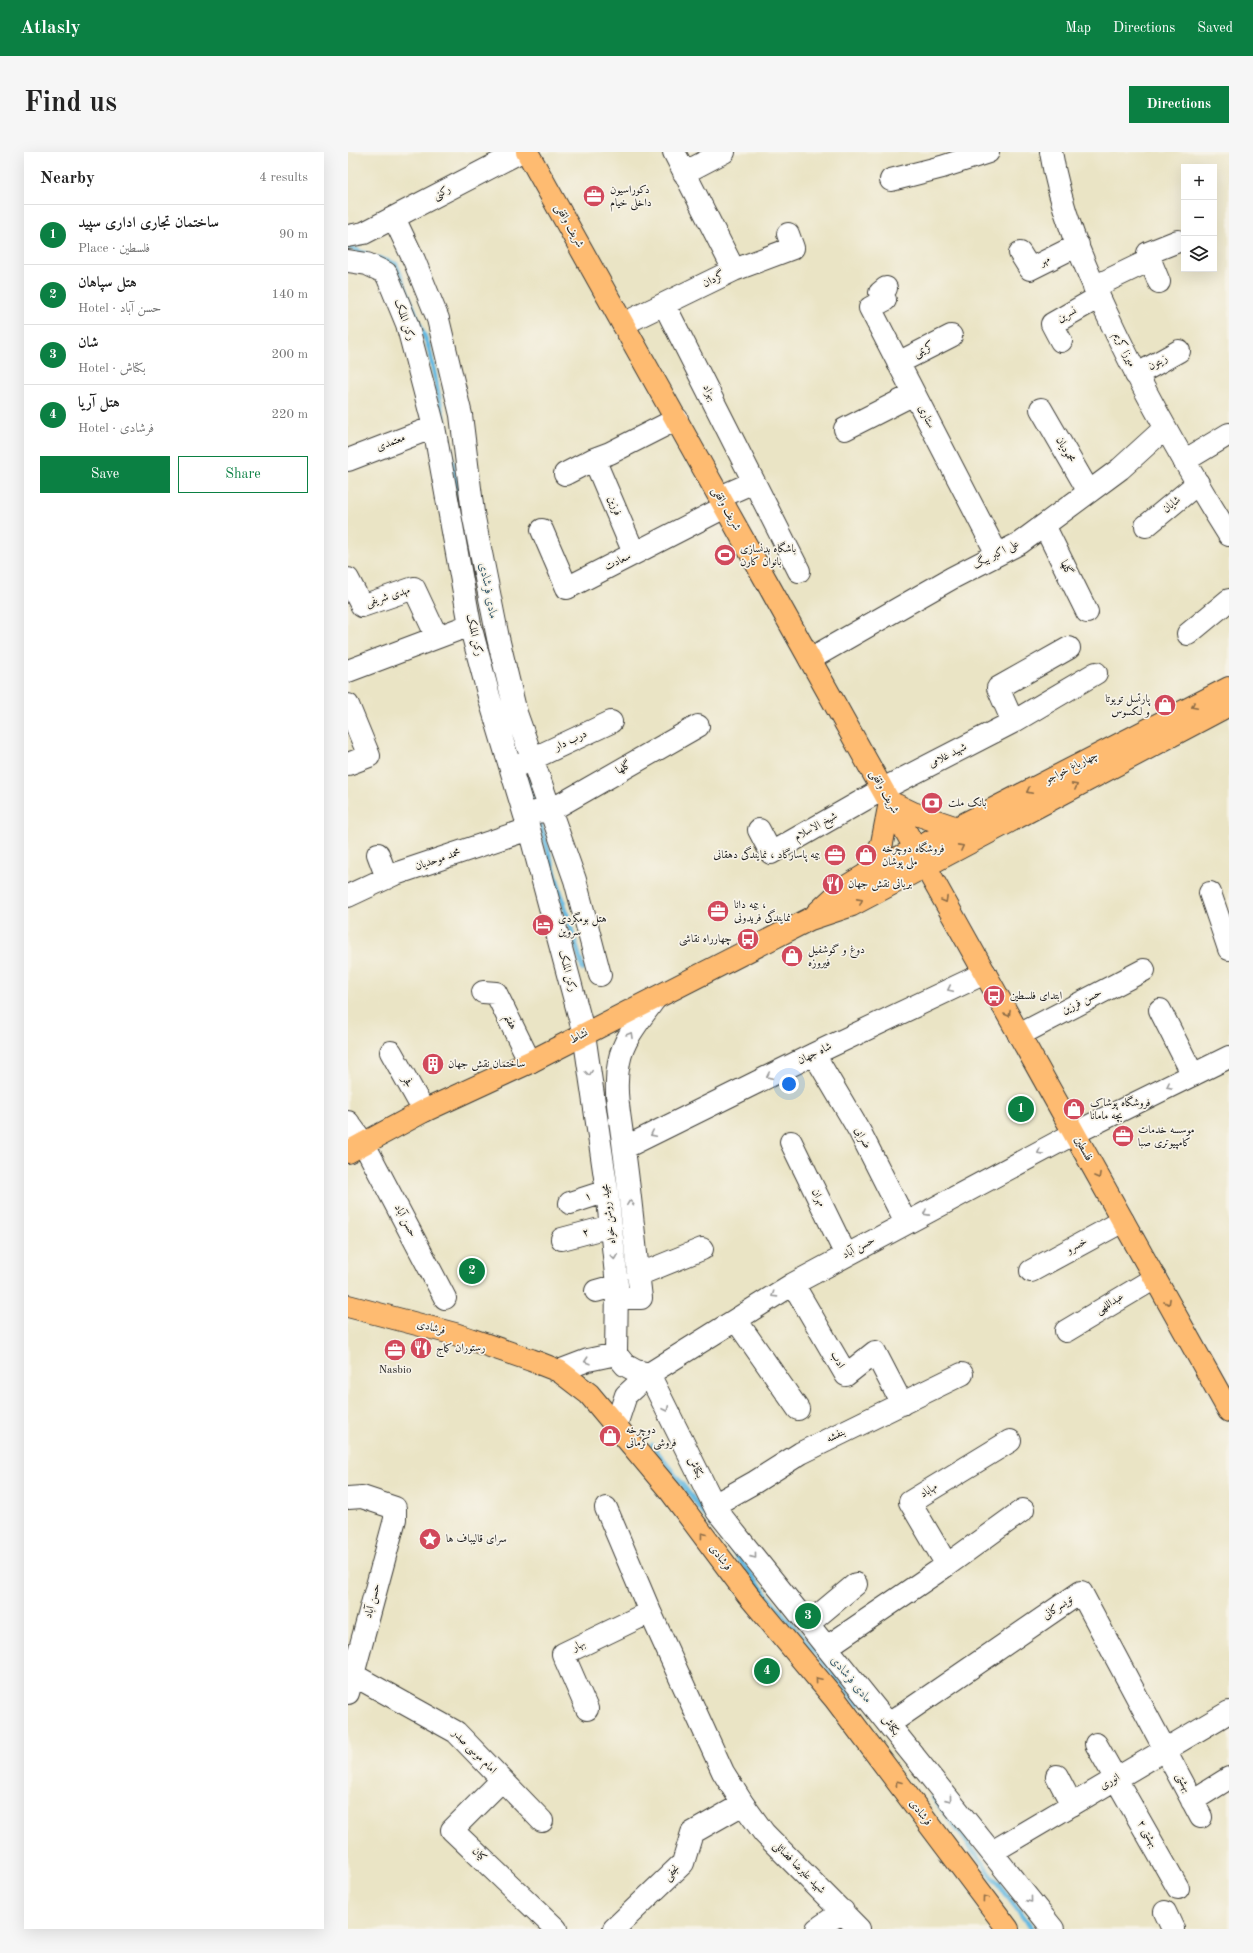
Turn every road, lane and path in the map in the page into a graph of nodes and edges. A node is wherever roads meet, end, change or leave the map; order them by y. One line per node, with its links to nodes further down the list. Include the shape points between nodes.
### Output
1 (520, 152): 10 (street, رکنی)
2 (527, 152): 25 (main road, شریف واقفی)
3 (674, 152): 8 (street)
4 (724, 152): 8 (street)
5 (988, 152): 7 (street)
6 (1051, 152): 14 (street, میرزا کریم, via 1056,179)
7 (941, 160): 9 (street)
8 (684, 173): 18 (street)
9 (891, 180)
10 (394, 218): 12 (street, رکنی); 23 (street, رکن الملک)
11 (788, 234): 18 (street, گردان, via 793,248)
12 (356, 235): 17 (street)
13 (1178, 241): 16 (street, via 1148,253)
14 (1078, 245): 15 (street, مهر, via 1030,269); 21 (street, میرزا کریم)
15 (1020, 253)
16 (1150, 260): 19 (street); 21 (street)
17 (354, 266): 24 (street, رکن الملک, via 386,273)
18 (734, 270): 22 (street, گردان)
19 (1159, 282)
20 (886, 288): 29 (street, ستاری, via 880,293 885,300 870,308)
21 (1097, 292): 27 (street, نسرین, via 1052,324); 30 (street, میرزا کریم)
22 (664, 304): 25 (street, گردان); 42 (street, بهزاد)
23 (435, 314): 24 (street); 63 (street, رکن الملک, via 461,415 474,513 498,638)
24 (406, 324): 34 (street, رکن الملک)
25 (623, 324): 33 (main road, شریف واقفی)
26 (950, 336): 29 (street, کریمی)
27 (1061, 341)
28 (1179, 351): 30 (street, زیتون)
29 (898, 363): 31 (street, ستاری)
30 (1136, 375): 35 (street, میرزا کریم)
31 (914, 394): 36 (street); 51 (street, ستاری)
32 (1040, 409): 44 (street, محمودیان)
33 (676, 419): 38 (street); 45 (main road, شریف واقفی)
34 (434, 427): 39 (street, معتمدی); 56 (street, رکن الملک)
35 (1165, 428): 40 (street, میرزا کریم); 44 (street, علی اکبر بیگ, via 1120,469)
36 (845, 429)
37 (1229, 434): 40 (street)
38 (594, 459): 41 (street); 50 (street, فرزین)
39 (348, 460)
40 (1184, 461): 43 (street, میرزا کریم)
41 (565, 474)
42 (754, 482): 45 (street); 52 (street, بهزاد)
43 (1198, 483): 47 (street, شایان); 49 (street, میرزا کریم)
44 (1089, 492): 46 (street, علی اکبر بیگ)
45 (722, 502): 50 (street, سعادت); 60 (main road, شریف واقفی)
46 (1044, 525): 51 (street, علی اکبر بیگ, via 1020,543); 55 (street, گلها)
47 (1146, 526)
48 (542, 530): 50 (street, سعادت, via 567,588)
49 (1229, 535)
50 (634, 553)
51 (997, 554): 60 (street, علی اکبر بیگ)
52 (799, 571)
53 (348, 579): 58 (street, مهدی شریفی, via 362,606 414,588)
54 (1229, 600): 57 (street)
55 (1087, 612)
56 (470, 625): 58 (street); 65 (street, رکن الملک)
57 (1188, 634)
58 (437, 637): 61 (street)
59 (1069, 648): 69 (street, via 998,688)
60 (810, 659): 74 (main road, شریف واقفی)
61 (348, 671)
62 (1096, 673): 69 (street, شهید غلامی)
63 (510, 685): 65 (street); 71 (street, رکن الملک, via 516,713)
64 (1229, 688): 77 (main road, چهارباغ خواجو, one-way to 77)
65 (487, 689): 73 (street, رکن الملک)
66 (348, 705): 72 (street, via 369,756)
67 (1229, 705): 80 (main road, چهارباغ خواجو, one-way to 67)
68 (610, 722): 71 (street, درب دار)
69 (1013, 722): 74 (street, شهید غلامی)
70 (698, 726): 75 (street, گلها)
71 (532, 760): 73 (street, درب دار); 75 (street, رکن الملک)
72 (348, 764)
73 (511, 768): 76 (street, رکن الملک)
74 (887, 796): 77 (main road, via 913,813); 78 (street, شیخ الاسلام, via 771,853); 80 (main road, شریف واقفی); 81 (main road, via 882,843)
75 (551, 810): 76 (street, محمد موحدیان); 89 (street, رکن الملک, via 575,880)
76 (527, 822): 82 (street, محمد موحدیان); 93 (street, رکن الملک)
77 (957, 828): 80 (main road, چهارباغ خواجو)
78 (759, 830)
79 (378, 854): 82 (street)
80 (921, 857): 81 (main road, نشاط); 85 (main road, نشاط, one-way to 80, via 852,905); 88 (main road, فلسطین, one-way to 88)
81 (867, 874): 85 (main road, نشاط, via 844,888)
82 (387, 878): 84 (street, محمد موحدیان)
83 (1210, 894): 86 (street)
84 (348, 896)
85 (810, 919): 91 (main road, نشاط)
86 (1229, 949)
87 (1144, 970): 94 (street, حسن فرزین)
88 (985, 972): 94 (main road, فلسطین, one-way to 94); 96 (street, شاه جهان, one-way to 96)
89 (600, 975)
90 (483, 992): 98 (street, هفتم, via 496,993)
91 (654, 999): 93 (main road, نشاط); 105 (street, مجید روشن خواه, one-way to 91, via 617,1107 616,1081 619,1061 634,1028)
92 (1160, 1010): 99 (street)
93 (584, 1034): 98 (main road, نشاط); 106 (street, مجید روشن خواه, one-way to 106)
94 (1019, 1035): 102 (main road, فلسطین)
95 (391, 1052): 100 (street, فجر)
96 (814, 1054): 105 (street, شاه جهان, one-way to 105); 109 (street, ضرابی, via 860,1132)
97 (1229, 1057): 99 (street, حسن آباد)
98 (530, 1062): 100 (main road, نشاط)
99 (1193, 1074): 102 (street, حسن آباد, one-way to 102)
100 (424, 1111): 104 (main road, نشاط)
101 (348, 1122): 104 (street, حسن آباد)
102 (1075, 1134): 108 (main road, فلسطین, one-way to 108); 109 (street, حسن آباد, one-way to 109)
103 (791, 1142): 113 (street, مهران)
104 (356, 1148): 120 (street, حسن آباد)
105 (624, 1148): 115 (street, مجید روشن خواه, one-way to 105)
106 (606, 1191): 107 (street, ۱); 110 (street, مجید روشن خواه)
107 (570, 1203)
108 (1123, 1221): 114 (street, خسرو); 116 (main road, فلسطین)
109 (906, 1223): 113 (street, حسن آباد)
110 (611, 1226): 111 (street, ۲); 119 (street, مجید روشن خواه, one-way to 119)
111 (562, 1239)
112 (702, 1249): 115 (street)
113 (846, 1255): 117 (street, حسن آباد)
114 (1031, 1271)
115 (638, 1275): 119 (street, مجید روشن خواه, via 641,1298)
116 (1155, 1278): 123 (street, عبداللهی); 130 (main road, فلسطین, one-way to 130)
117 (793, 1284): 122 (street, حسن آباد, one-way to 122); 128 (street, ادب, via 846,1375 876,1352)
118 (596, 1292): 119 (street)
119 (617, 1292): 124 (street, مجید روشن خواه)
120 (445, 1298)
121 (348, 1306): 125 (main road, فرشادی, via 455,1334)
122 (736, 1320): 126 (street, حسن آباد); 129 (street)
123 (1066, 1331)
124 (616, 1354): 125 (street, one-way to 125, via 588,1360); 126 (street, via 625,1365)
125 (560, 1371): 131 (main road, فرشادی, via 590,1394)
126 (649, 1374): 131 (street, حسن آباد, via 626,1395); 134 (street, بکتاش, one-way to 134)
127 (962, 1374): 128 (street, بنفشه)
128 (902, 1404): 134 (street, بنفشه, via 801,1452)
129 (798, 1410)
130 (1229, 1411)
131 (616, 1426): 162 (main road, فرشادی, one-way to 131, via 835,1700)
132 (1010, 1441): 137 (street, مهاباد, via 910,1502)
133 (348, 1498): 142 (street, حسن آباد, via 362,1497 395,1508 395,1519)
134 (714, 1505): 140 (street, بکتاش, one-way to 140)
135 (606, 1508): 139 (street)
136 (1023, 1510): 137 (street)
137 (947, 1565): 141 (street)
138 (856, 1584): 140 (street)
139 (650, 1612): 143 (street, بهار, via 563,1654); 152 (street, via 723,1772)
140 (808, 1624): 141 (street, بکتاش)
141 (827, 1647): 145 (street, بکتاش)
142 (350, 1680): 151 (street, امام موسی صدر, via 456,1732)
143 (586, 1708)
144 (1229, 1712): 147 (street, انوری)
145 (889, 1724): 147 (street, تویسرکانی, via 1081,1592); 155 (street, بکتاش, one-way to 155)
146 (1096, 1744): 150 (street, بهشتی ۲)
147 (1165, 1750): 149 (street, بهشتی, via 1196,1809); 150 (street, انوری)
148 (1057, 1776): 153 (street)
149 (1229, 1778)
150 (1116, 1779): 153 (street, انوری); 156 (street, بهشتی ۲)
151 (502, 1780): 154 (street, امام موسی صدر); 158 (street, کیان, via 452,1830)
152 (743, 1804): 157 (street, شهید علیرضا فضائلی, via 764,1833); 159 (street, نجفی, via 692,1833 683,1863)
153 (1072, 1805): 155 (street, انوری)
154 (542, 1821)
155 (992, 1852): 163 (street, بکتاش, one-way to 163)
156 (1178, 1888)
157 (843, 1911): 160 (street); 161 (street, شهید علیرضا فضائلی)
158 (556, 1929)
159 (614, 1929)
160 (817, 1929)
161 (859, 1929)
162 (1008, 1929)
163 (1053, 1929)

